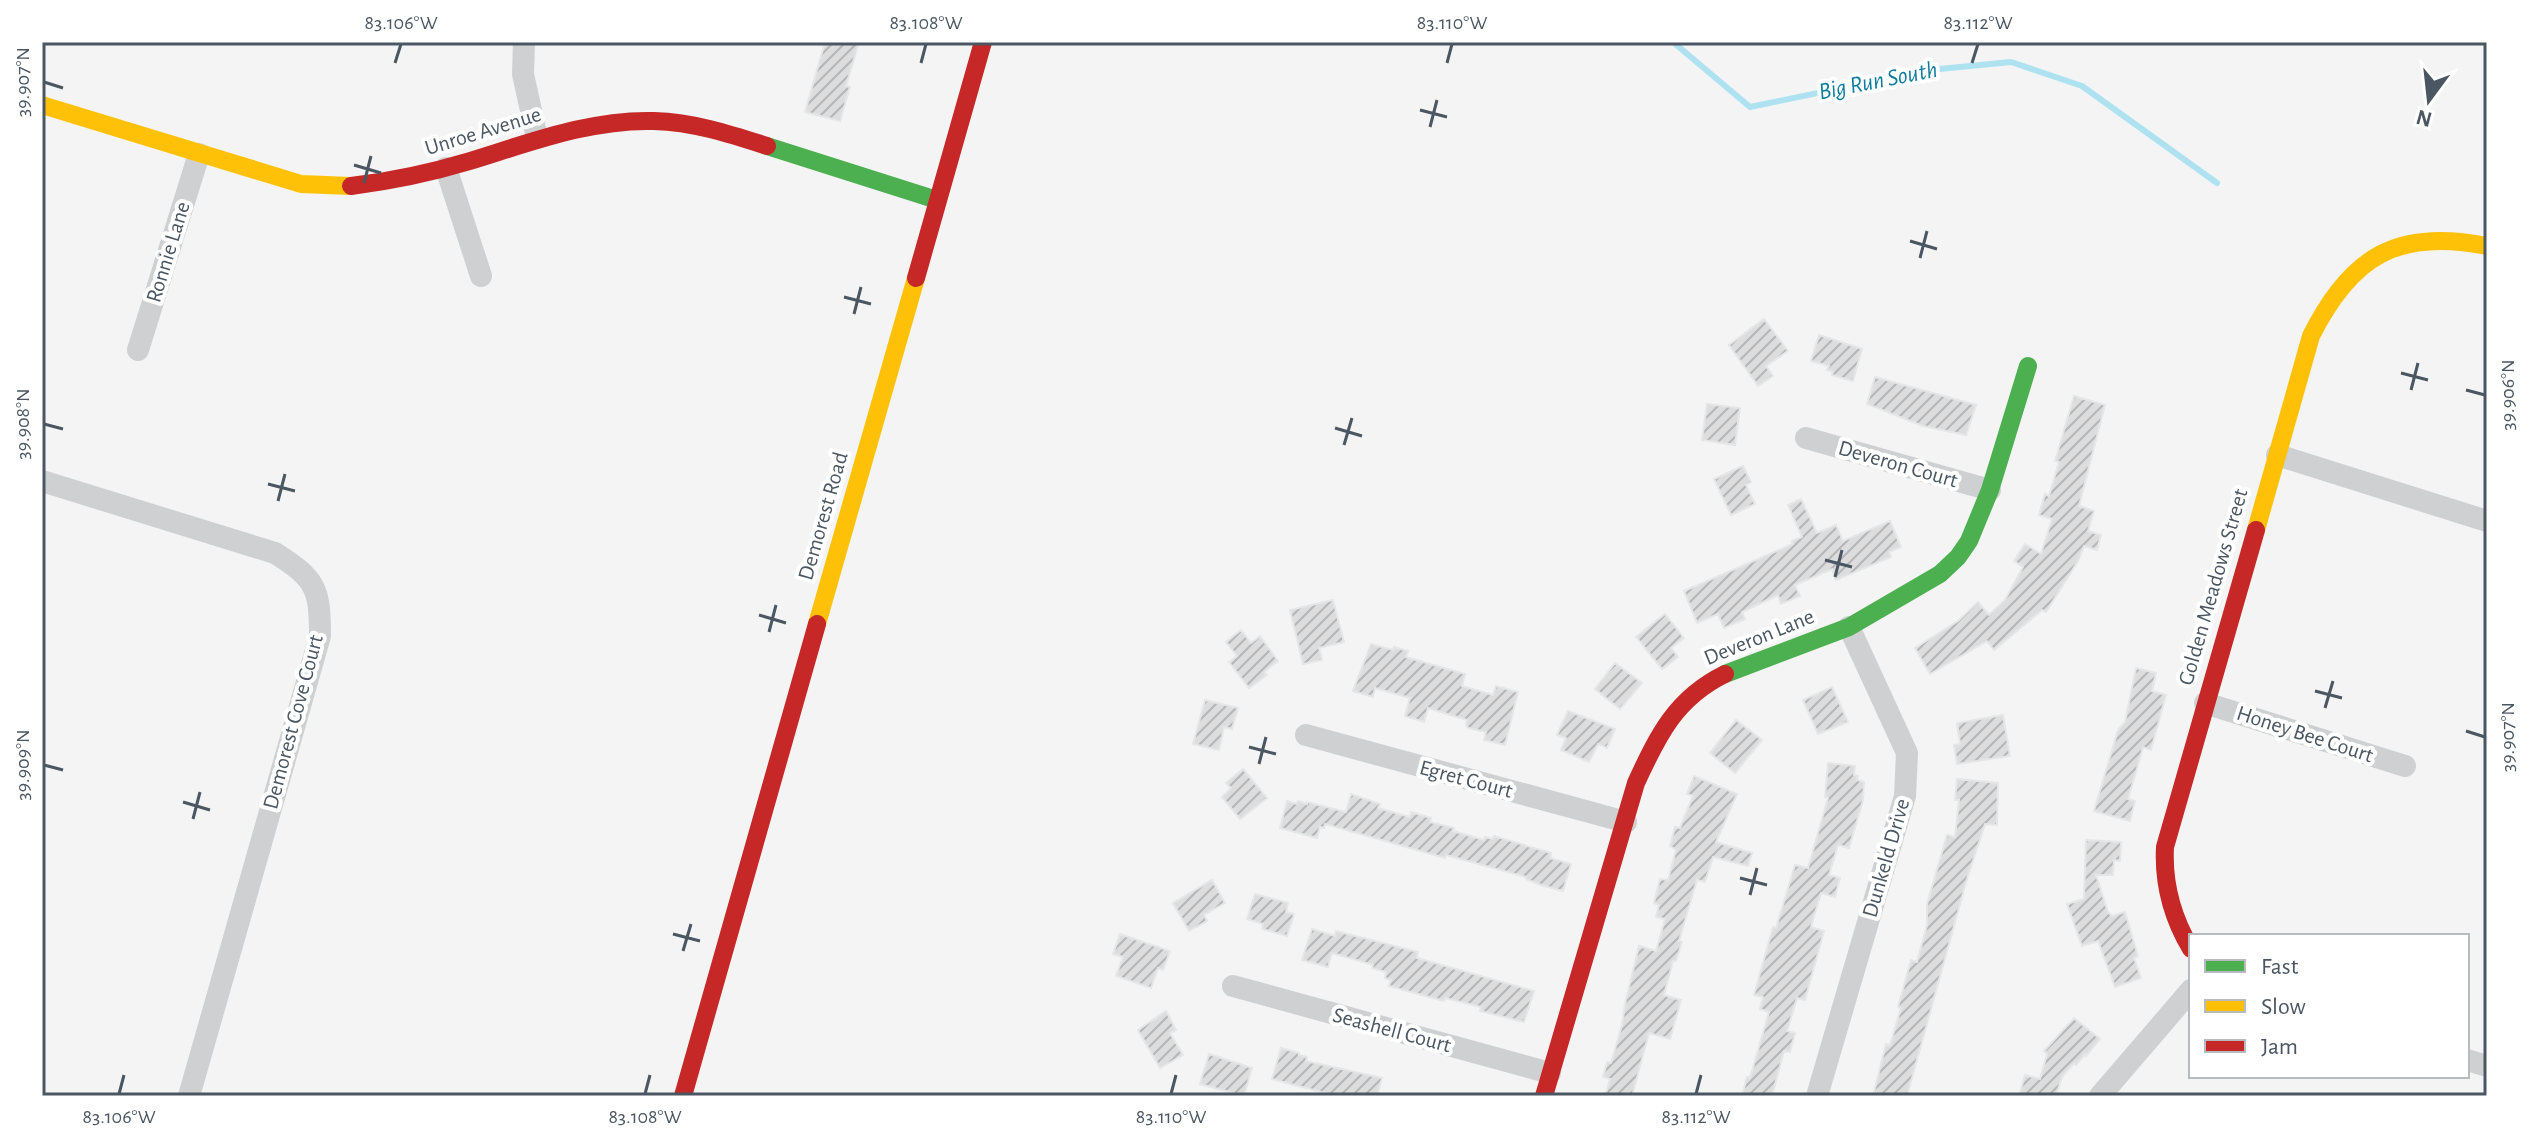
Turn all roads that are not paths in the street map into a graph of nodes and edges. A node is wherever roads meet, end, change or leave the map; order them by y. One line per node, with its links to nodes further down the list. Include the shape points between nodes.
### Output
1 (524, 42): 4 (street, via 523,74)
2 (983, 42): 7 (street, Demorest Road)
3 (42, 105): 5 (street, Unroe Avenue)
4 (537, 138): 6 (street, Unroe Avenue); 7 (street, Unroe Avenue, via 600,125 670,120)
5 (199, 154): 6 (street, Unroe Avenue, via 330,188 388,183); 10 (street, Ronnie Lane)
6 (446, 168): 9 (street)
7 (937, 200): 27 (street, Demorest Road)
8 (2487, 246): 13 (street, Golden Meadows Street, via 2426,239 2373,256 2352,272 2321,312 2311,336)
9 (481, 276)
10 (138, 350)
11 (2028, 366): 15 (street, Deveron Lane)
12 (1806, 438): 15 (street, Deveron Court)
13 (2277, 455): 16 (street); 18 (street, Golden Meadows Street)
14 (42, 481): 26 (street, Demorest Cove Court, via 275,553 304,571 320,602 320,636)
15 (1990, 490): 17 (street, Deveron Lane, via 1958,557 1940,574)
16 (2487, 521)
17 (1849, 627): 21 (street, Deveron Lane, via 1701,686 1652,748); 29 (street, Dunkeld Drive, via 1907,753 1908,773)
18 (2205, 703): 20 (street, Honey Bee Court); 22 (street, Golden Meadows Street, via 2172,817 2163,874 2176,923)
19 (1306, 735): 21 (street, Egret Court)
20 (2405, 766)
21 (1626, 822): 25 (street, Deveron Lane)
22 (2189, 946)
23 (1233, 986): 25 (street, Seashell Court)
24 (2189, 992): 30 (street)
25 (1550, 1073): 28 (street, Deveron Lane)
26 (189, 1096)
27 (683, 1096)
28 (1544, 1096)
29 (1817, 1096)
30 (2100, 1096)

